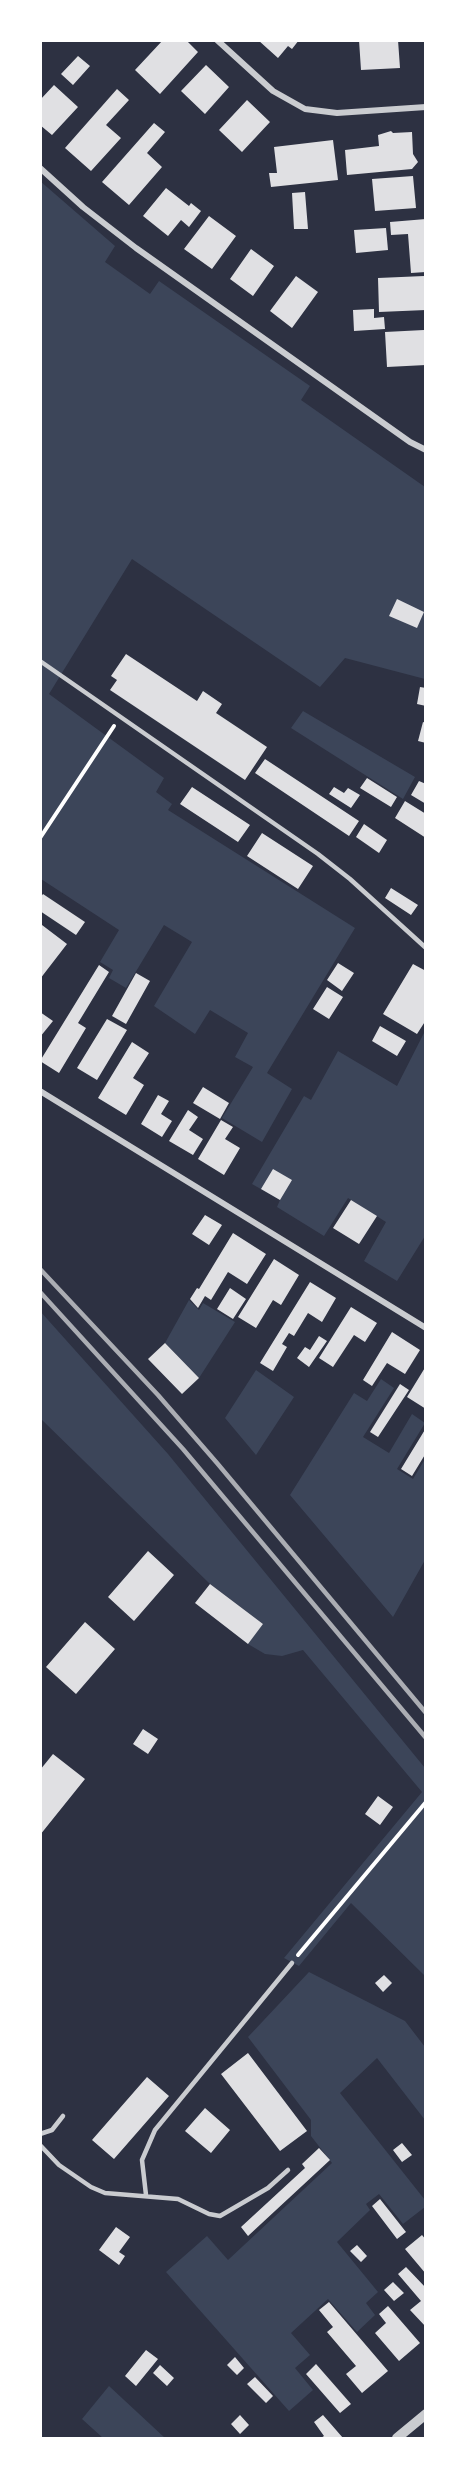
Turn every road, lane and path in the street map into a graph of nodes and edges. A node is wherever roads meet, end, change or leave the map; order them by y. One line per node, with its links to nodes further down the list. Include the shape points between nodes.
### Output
1 (217, 40): 2 (street, via 273,91 305,109 337,113)
2 (426, 107)
3 (40, 168): 4 (street, via 136,248)
4 (426, 450)
5 (40, 661): 6 (lane)
6 (119, 717): 7 (path); 8 (lane, via 318,854)
7 (40, 838)
8 (426, 948)
9 (40, 1091): 10 (street)
10 (426, 1328)
11 (426, 1802): 12 (path)
12 (292, 1963): 17 (lane, via 155,2130 142,2160)
13 (63, 2116): 14 (lane, via 52,2130)
14 (40, 2134)
15 (40, 2145): 17 (lane, via 58,2165 91,2187 105,2193)
16 (288, 2170): 17 (lane, via 268,2188 220,2216 178,2199)
17 (146, 2195)
18 (426, 2414): 19 (street)
19 (397, 2439)

